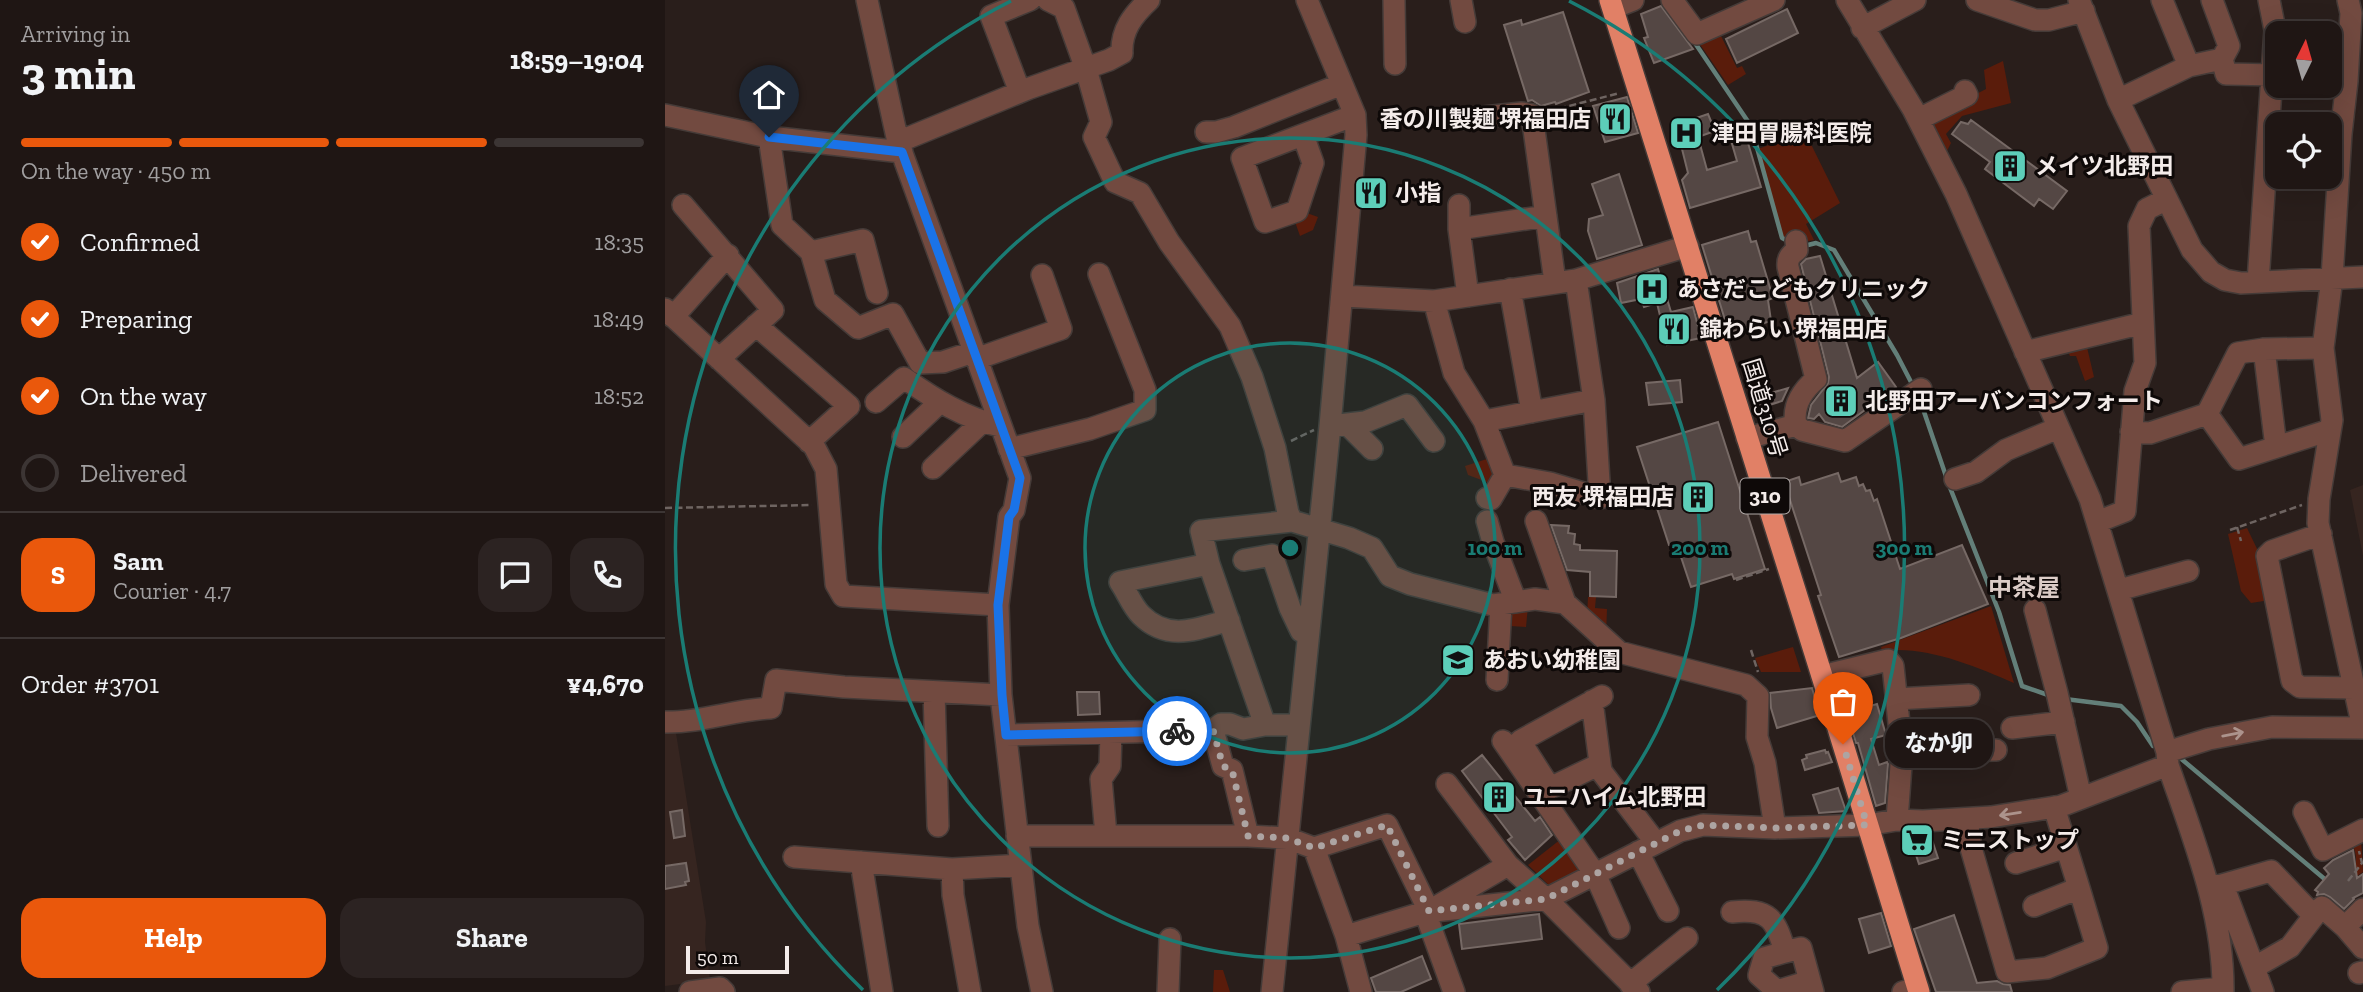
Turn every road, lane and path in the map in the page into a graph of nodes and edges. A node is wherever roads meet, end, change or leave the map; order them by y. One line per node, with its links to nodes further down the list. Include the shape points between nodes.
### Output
1 (867, 0): 44 (street)
2 (1030, 0): 32 (street, via 991,16)
3 (1048, 0): 27 (street, via 1064,8)
4 (1149, 0): 27 (street, via 1133,16 1121,40 1122,53)
5 (1307, 0): 29 (street)
6 (1394, 0): 25 (street)
7 (1461, 0): 21 (street)
8 (1633, 0): 18 (street)
9 (1672, 0): 10 (street, via 1697,34)
10 (1774, 0)
11 (1847, 0): 22 (street)
12 (1915, 0): 22 (street)
13 (1977, 0): 19 (street, via 2035,20 2049,20)
14 (2162, 0): 26 (street)
15 (2212, 0): 23 (street, via 2229,46)
16 (2269, 0): 20 (street)
17 (2348, 0): 24 (street, via 2351,13)
18 (1611, 4): 30 (highway, 国道310号 / 310)
19 (2082, 6): 35 (street)
20 (2273, 21)
21 (1465, 22)
22 (1862, 28): 40 (street)
23 (2222, 59): 26 (street); 28 (street, via 2226,74)
24 (2342, 60)
25 (1395, 64)
26 (2189, 66): 35 (street)
27 (1086, 69): 32 (street); 91 (street, via 1101,122 1094,137 1115,182 1140,193 1230,326)
28 (2265, 75)
29 (1342, 84): 37 (street); 41 (street, via 1234,127)
30 (1638, 88): 38 (path); 51 (highway, 国道310号 / 310)
31 (1965, 91): 40 (street, via 1967,95)
32 (1020, 92): 44 (street)
33 (2272, 98): 59 (street)
34 (2339, 98): 56 (street)
35 (2117, 100): 45 (street)
36 (665, 114): 43 (street)
37 (1355, 115): 42 (street); 62 (street)
38 (1532, 115): 39 (street); 48 (street)
39 (1465, 119)
40 (1919, 119): 70 (street)
41 (1206, 132)
42 (1303, 135)
43 (769, 137): 44 (street); 52 (street, via 782,225)
44 (900, 147): 71 (street)
45 (2165, 200): 59 (street, via 2192,250 2211,272 2225,280); 66 (street, via 2147,209 2139,226)
46 (683, 205): 53 (street)
47 (1459, 205): 49 (street)
48 (1546, 216): 49 (street); 58 (street)
49 (1459, 229): 63 (street)
50 (1796, 241): 82 (street, via 1797,250 1788,267 1816,379 1800,397)
51 (1688, 246): 58 (street); 87 (highway, 国道310号 / 310)
52 (811, 252): 61 (street, via 863,240); 71 (street, via 825,300 859,328 893,314 920,363)
53 (728, 256): 65 (street); 67 (street, via 773,310)
54 (1099, 274): 92 (street, via 1145,390 1145,410)
55 (1042, 275): 71 (street, via 1061,329)
56 (2332, 278): 57 (street); 59 (street); 68 (street)
57 (2363, 278)
58 (1565, 281): 60 (street); 74 (street)
59 (2258, 282)
60 (1510, 289): 63 (street); 77 (street)
61 (877, 293)
62 (1343, 296): 64 (street); 81 (street)
63 (1468, 296): 64 (street)
64 (1434, 301): 79 (street, via 1454,373)
65 (669, 313): 72 (street)
66 (2143, 323): 70 (street); 85 (street, via 2145,363 2134,391)
67 (756, 325): 72 (street); 89 (street, via 849,405)
68 (2323, 348): 69 (street); 84 (street)
69 (2265, 349): 78 (street, via 2238,353); 90 (street)
70 (2025, 352): 83 (street)
71 (975, 356): 80 (street)
72 (719, 359): 89 (street)
73 (1921, 389): 82 (street, via 1845,441)
74 (1594, 400): 77 (street); 95 (street, via 1600,498)
75 (876, 401): 76 (street, via 904,378)
76 (939, 403): 80 (street); 86 (street)
77 (1532, 411): 79 (street)
78 (2207, 414): 85 (street, via 2150,433); 90 (street, via 2239,459)
79 (1483, 421): 95 (street)
80 (991, 424): 92 (street); 94 (street)
81 (1339, 425): 88 (street, via 1365,422 1407,405); 91 (path, via 1324,426); 93 (street); 106 (street)
82 (1796, 425): 87 (street)
83 (2058, 428): 96 (street); 104 (street)
84 (2330, 430): 90 (street); 98 (street)
85 (2131, 432): 104 (street, via 2125,511)
86 (903, 437)
87 (1747, 438): 124 (highway, 国道310号 / 310)
88 (1434, 441)
89 (809, 442): 99 (street, via 826,469)
90 (2276, 447)
91 (1275, 448): 101 (street)
92 (1009, 449): 118 (street, via 1020,478 1009,517)
93 (1372, 449)
94 (933, 468)
95 (1505, 475): 97 (street, via 1491,499)
96 (1955, 479)
97 (1487, 498)
98 (2319, 499): 105 (path); 108 (street)
99 (829, 504): 100 (path); 118 (street, via 836,584 843,596)
100 (665, 508)
101 (1292, 521): 106 (street); 111 (street, via 1201,531)
102 (1487, 521): 116 (street)
103 (1536, 521): 117 (street)
104 (2097, 522): 115 (street)
105 (2237, 527): 107 (path); 109 (path)
106 (1319, 529): 116 (street, via 1372,548 1389,576 1493,605); 121 (street)
107 (2230, 530)
108 (2321, 534): 126 (street); 126 (street, via 2267,556 2292,681 2300,687)
109 (2241, 541)
110 (1244, 561): 121 (street, via 1272,555 1290,608 1301,631)
111 (1209, 564): 120 (street); 120 (street, via 1120,582 1140,614 1158,627 1182,633)
112 (1769, 569): 114 (path)
113 (2188, 571): 115 (street)
114 (1736, 580)
115 (2119, 590): 143 (street)
116 (1509, 603): 117 (street, via 1535,599); 125 (street)
117 (1565, 603): 153 (street, via 1619,652 1746,685 1758,696 1757,737)
118 (998, 605): 128 (street)
119 (2035, 610): 132 (street)
120 (1229, 620): 133 (street)
121 (1308, 632): 134 (street)
122 (1751, 650): 123 (path)
123 (1758, 672)
124 (1822, 676): 130 (street, via 1888,660 1893,666); 151 (highway, 国道310号 / 310)
125 (1497, 680)
126 (2354, 688): 136 (street)
127 (935, 692): 128 (street); 131 (street, via 776,680 771,708); 152 (street)
128 (1002, 695): 139 (street)
129 (1969, 695): 130 (street)
130 (1896, 699): 142 (street)
131 (665, 722)
132 (2064, 722): 135 (street); 146 (street)
133 (1265, 725): 134 (street); 137 (street, via 1243,729 1220,724)
134 (1299, 725): 158 (street)
135 (2013, 728)
136 (2363, 728): 143 (street, one-way to 136, via 2209,739 2272,727)
137 (1213, 730): 138 (street); 157 (street, via 1223,766 1232,770)
138 (1111, 734): 139 (street); 155 (street, via 1110,766 1101,779)
139 (1006, 735): 156 (street)
140 (1503, 741): 168 (street)
141 (1996, 750): 142 (street)
142 (1902, 752): 150 (street)
143 (2168, 759): 146 (street); 170 (street)
144 (1600, 764): 144 (street, via 1550,788 1520,741 1597,698); 161 (street)
145 (1447, 784): 166 (street)
146 (2081, 798): 147 (street)
147 (2054, 807): 149 (street, one-way to 149); 159 (street)
148 (2304, 812): 154 (street, via 2323,850)
149 (1967, 819): 150 (street); 171 (street, via 1974,861 2007,972 2047,968 2097,948)
150 (1897, 820): 151 (street)
151 (1867, 825): 153 (street); 191 (highway, 国道310号 / 310)
152 (938, 826)
153 (1775, 828): 161 (street, via 1703,825)
154 (2358, 832): 169 (path, via 2362,863)
155 (1107, 835): 156 (street); 157 (street)
156 (1017, 836): 165 (street)
157 (1248, 836): 158 (street)
158 (1287, 838): 160 (street); 198 (street)
159 (2066, 846): 164 (street); 171 (street)
160 (1314, 848): 177 (street, via 1387,825); 181 (street)
161 (1647, 848): 168 (street); 176 (street)
162 (793, 857): 163 (street)
163 (861, 862): 167 (street); 194 (street)
164 (2015, 863)
165 (1021, 865): 167 (street); 196 (street)
166 (1509, 865): 172 (street); 177 (street)
167 (952, 869): 195 (street)
168 (1595, 874): 172 (street); 180 (street)
169 (2348, 881)
170 (2213, 885): 186 (street, via 2227,896); 186 (street, via 2271,871 2314,916 2290,947); 190 (street)
171 (2079, 888): 173 (street)
172 (1546, 899): 177 (street); 188 (street)
173 (2034, 906)
174 (2322, 907): 179 (street)
175 (2363, 909): 179 (street)
176 (1668, 911)
177 (1427, 912): 181 (street); 200 (street)
178 (1732, 912): 185 (street, via 1763,913 1777,925)
179 (2345, 927): 184 (street)
180 (1619, 928)
181 (1346, 936): 199 (street)
182 (1687, 938): 188 (street)
183 (1170, 939): 197 (street)
184 (2363, 948)
185 (1785, 952): 187 (street, via 1801,948); 189 (street, via 1764,958 1759,975)
186 (2255, 967): 202 (street)
187 (1812, 987): 189 (street)
188 (1635, 988)
189 (1764, 988)
190 (2223, 990): 201 (street)
191 (1913, 991)
192 (690, 992): 193 (street, via 720,988)
193 (724, 992)
194 (882, 992)
195 (970, 992)
196 (1042, 992)
197 (1168, 992)
198 (1272, 992)
199 (1361, 992)
200 (1454, 992)
201 (2182, 992)
202 (2263, 992)

